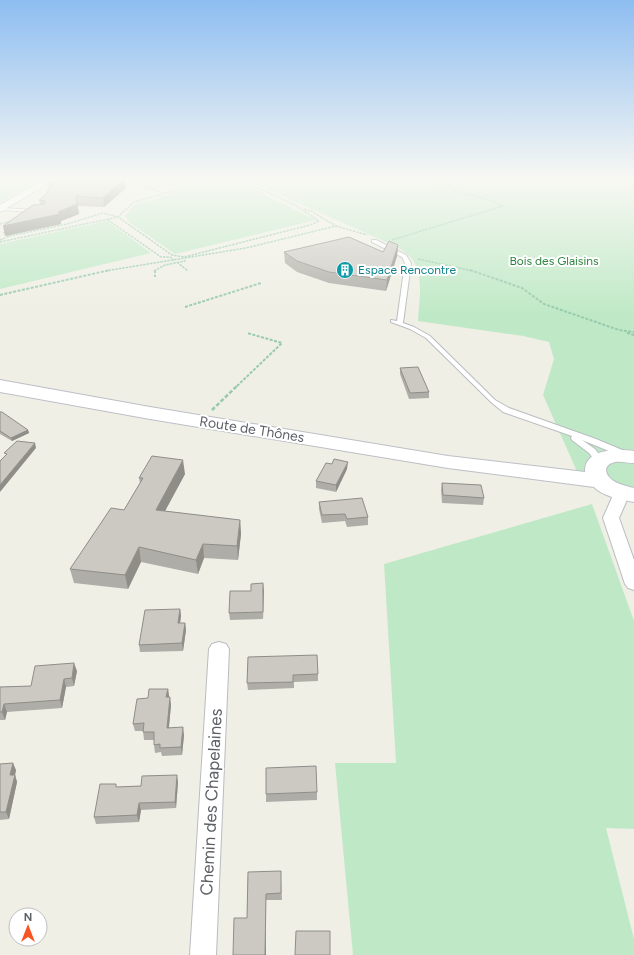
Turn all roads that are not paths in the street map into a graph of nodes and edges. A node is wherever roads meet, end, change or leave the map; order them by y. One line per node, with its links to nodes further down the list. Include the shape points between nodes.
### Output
1 (379, 242): 3 (lane, via 404,256 408,263)
2 (393, 321): 3 (lane)
3 (400, 324): 5 (lane, via 428,337 499,405 520,416)
4 (0, 386): 7 (main road, Route de Thônes, via 448,462 568,476)
5 (564, 432): 6 (lane); 7 (lane, via 592,451)
6 (631, 457): 7 (main road, via 612,456)
7 (598, 470): 8 (main road, via 613,490)
8 (628, 494): 9 (street, via 617,502 611,518)
9 (634, 584)
10 (219, 650): 11 (street, Chemin des Chapelaines)
11 (203, 955)

